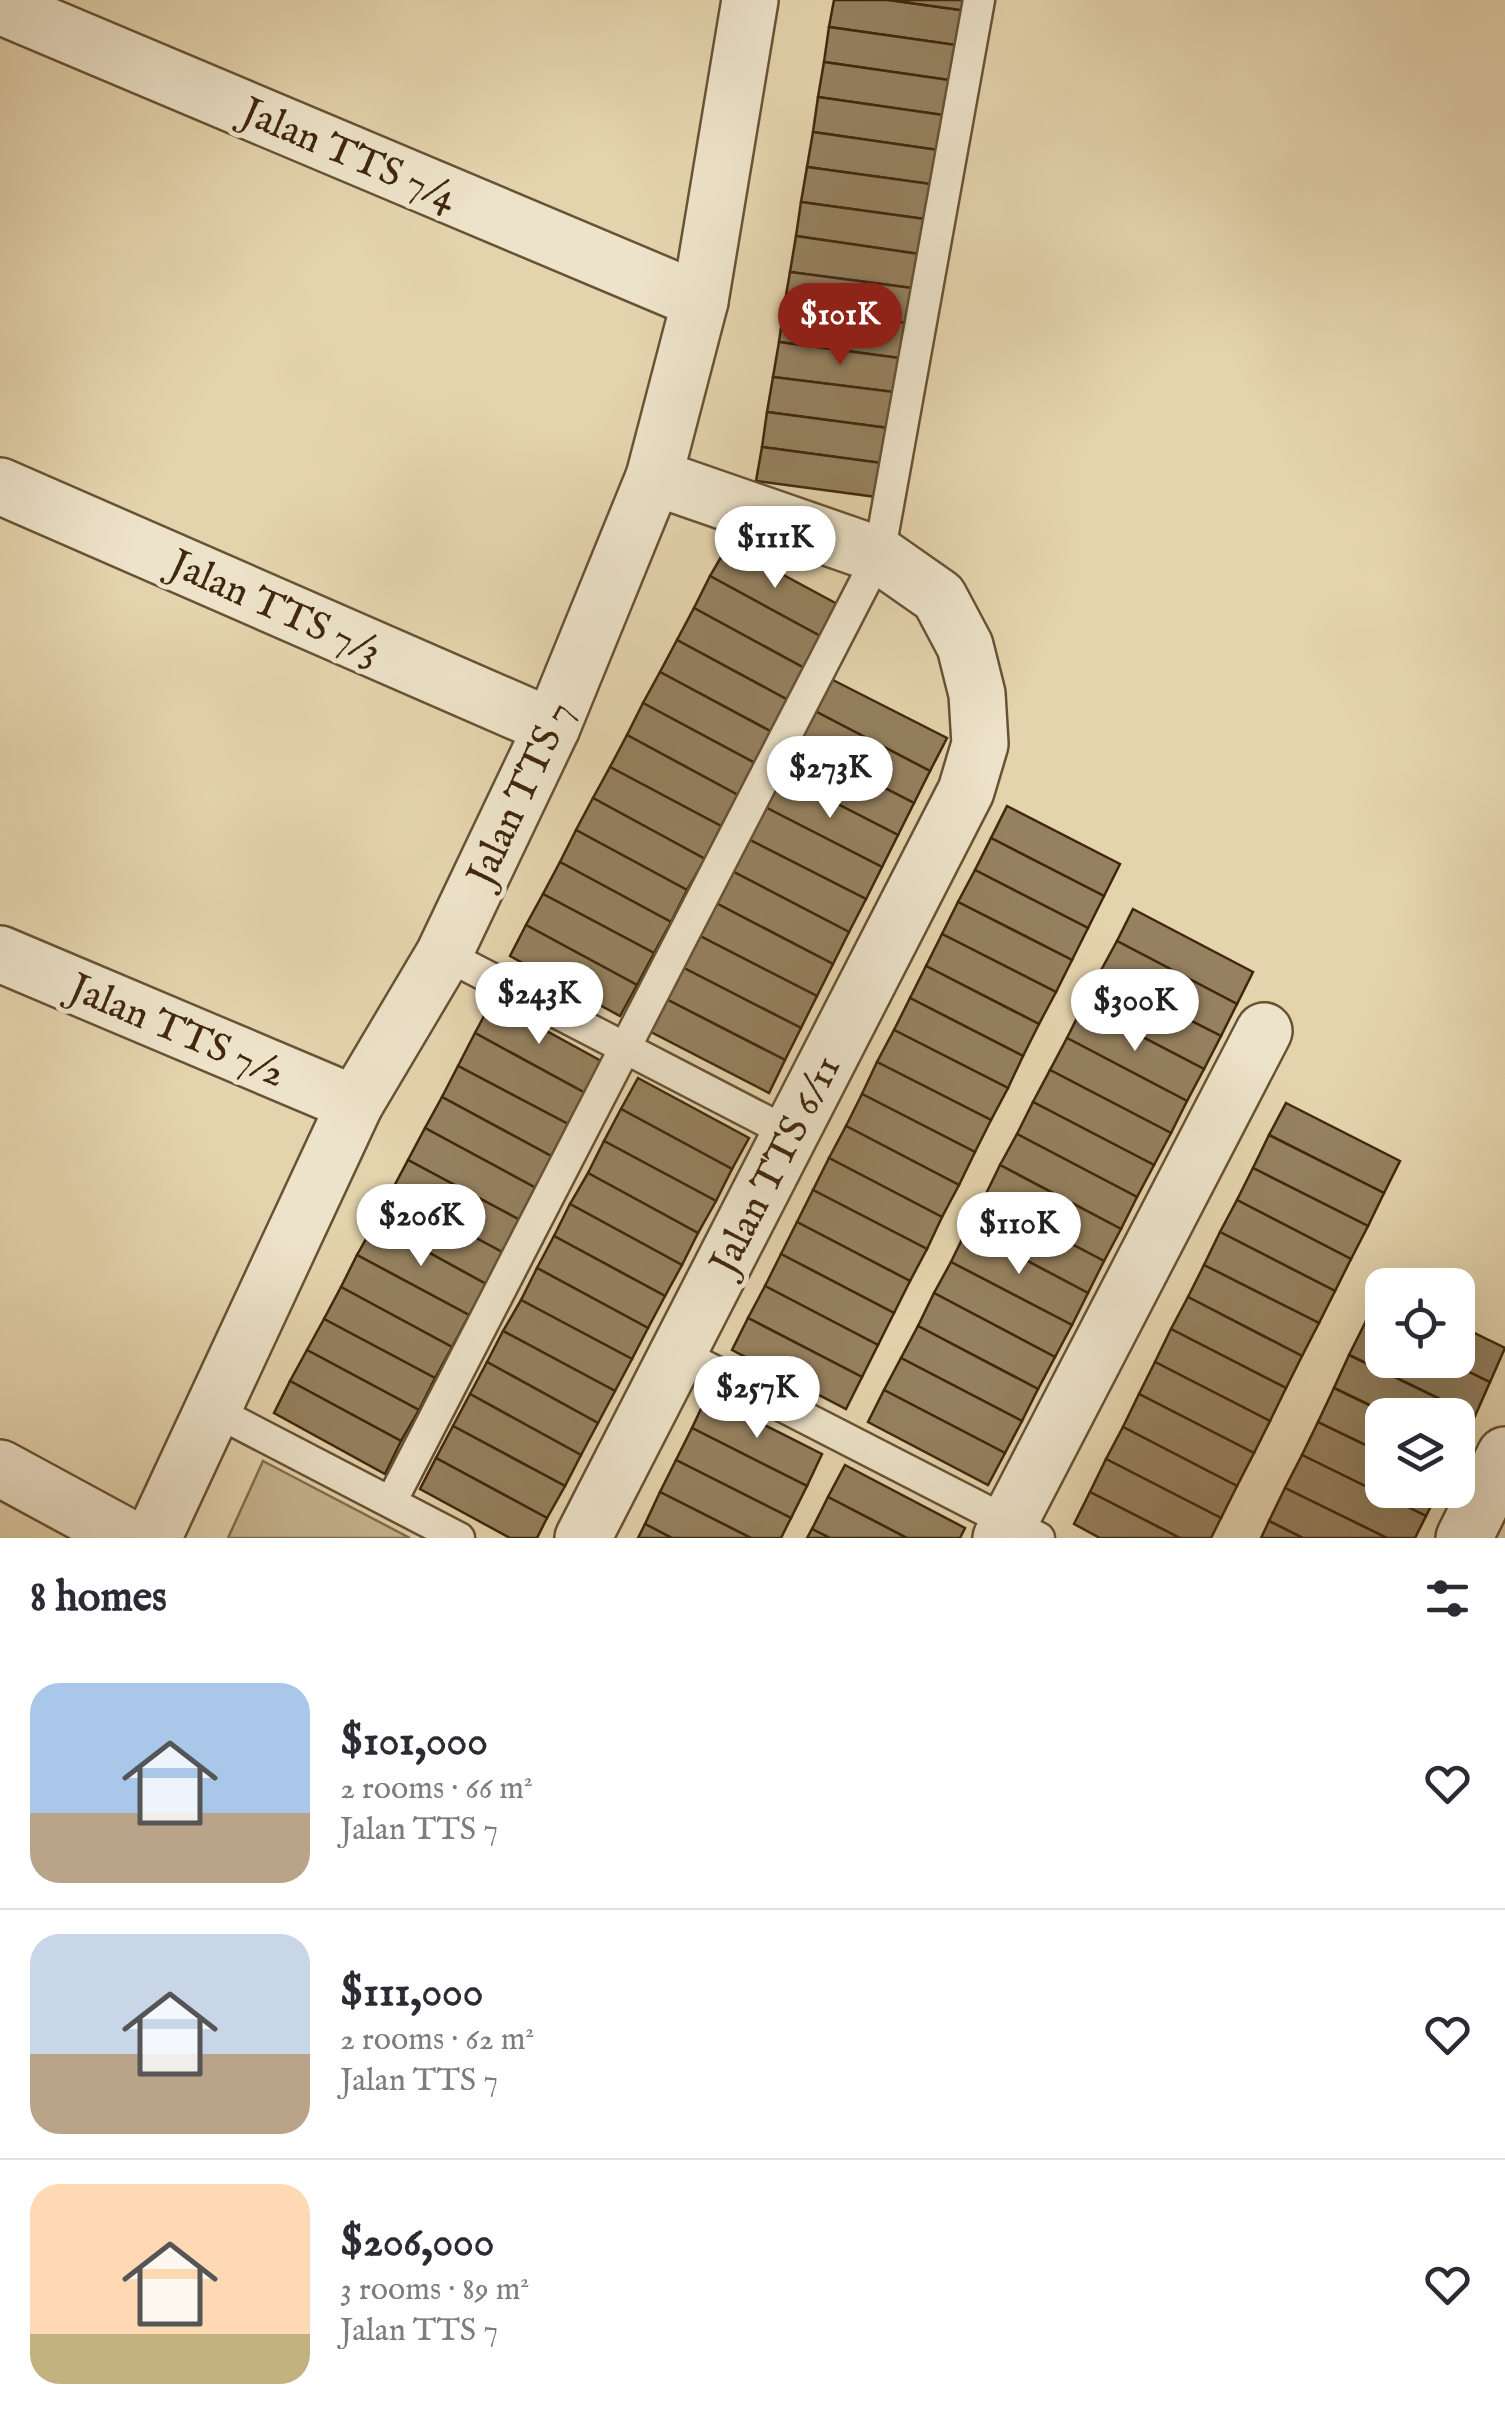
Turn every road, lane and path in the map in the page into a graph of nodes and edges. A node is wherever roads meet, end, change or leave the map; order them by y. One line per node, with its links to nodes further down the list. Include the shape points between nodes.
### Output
1 (750, 0): 4 (street, Jalan TTS 7)
2 (979, 0): 7 (lane)
3 (0, 6): 4 (street, Jalan TTS 7/4)
4 (700, 301): 5 (street, Jalan TTS 7)
5 (654, 477): 7 (street, Jalan TTS 6/11); 8 (street, Jalan TTS 7)
6 (0, 486): 8 (street, Jalan TTS 7/3)
7 (879, 554): 12 (lane); 14 (street, Jalan TTS 6/11, via 938,598 966,646 978,694 980,744 966,791)
8 (552, 727): 10 (street, Jalan TTS 7)
9 (0, 954): 13 (street, Jalan TTS 7/2)
10 (444, 954): 12 (lane); 13 (street, Jalan TTS 7)
11 (1264, 1031): 20 (street)
12 (626, 1046): 14 (lane); 19 (lane)
13 (356, 1104): 16 (street, Jalan TTS 7)
14 (789, 1133): 15 (street, Jalan TTS 6/11)
15 (679, 1353): 20 (lane); 24 (street, Jalan TTS 6/11)
16 (211, 1409): 19 (lane); 22 (street, Jalan TTS 7)
17 (1505, 1456): 25 (street)
18 (0, 1468): 21 (street)
19 (391, 1502): 23 (lane)
20 (1017, 1532)
21 (129, 1538)
22 (153, 1538)
23 (459, 1538)
24 (583, 1538)
25 (1464, 1538)

